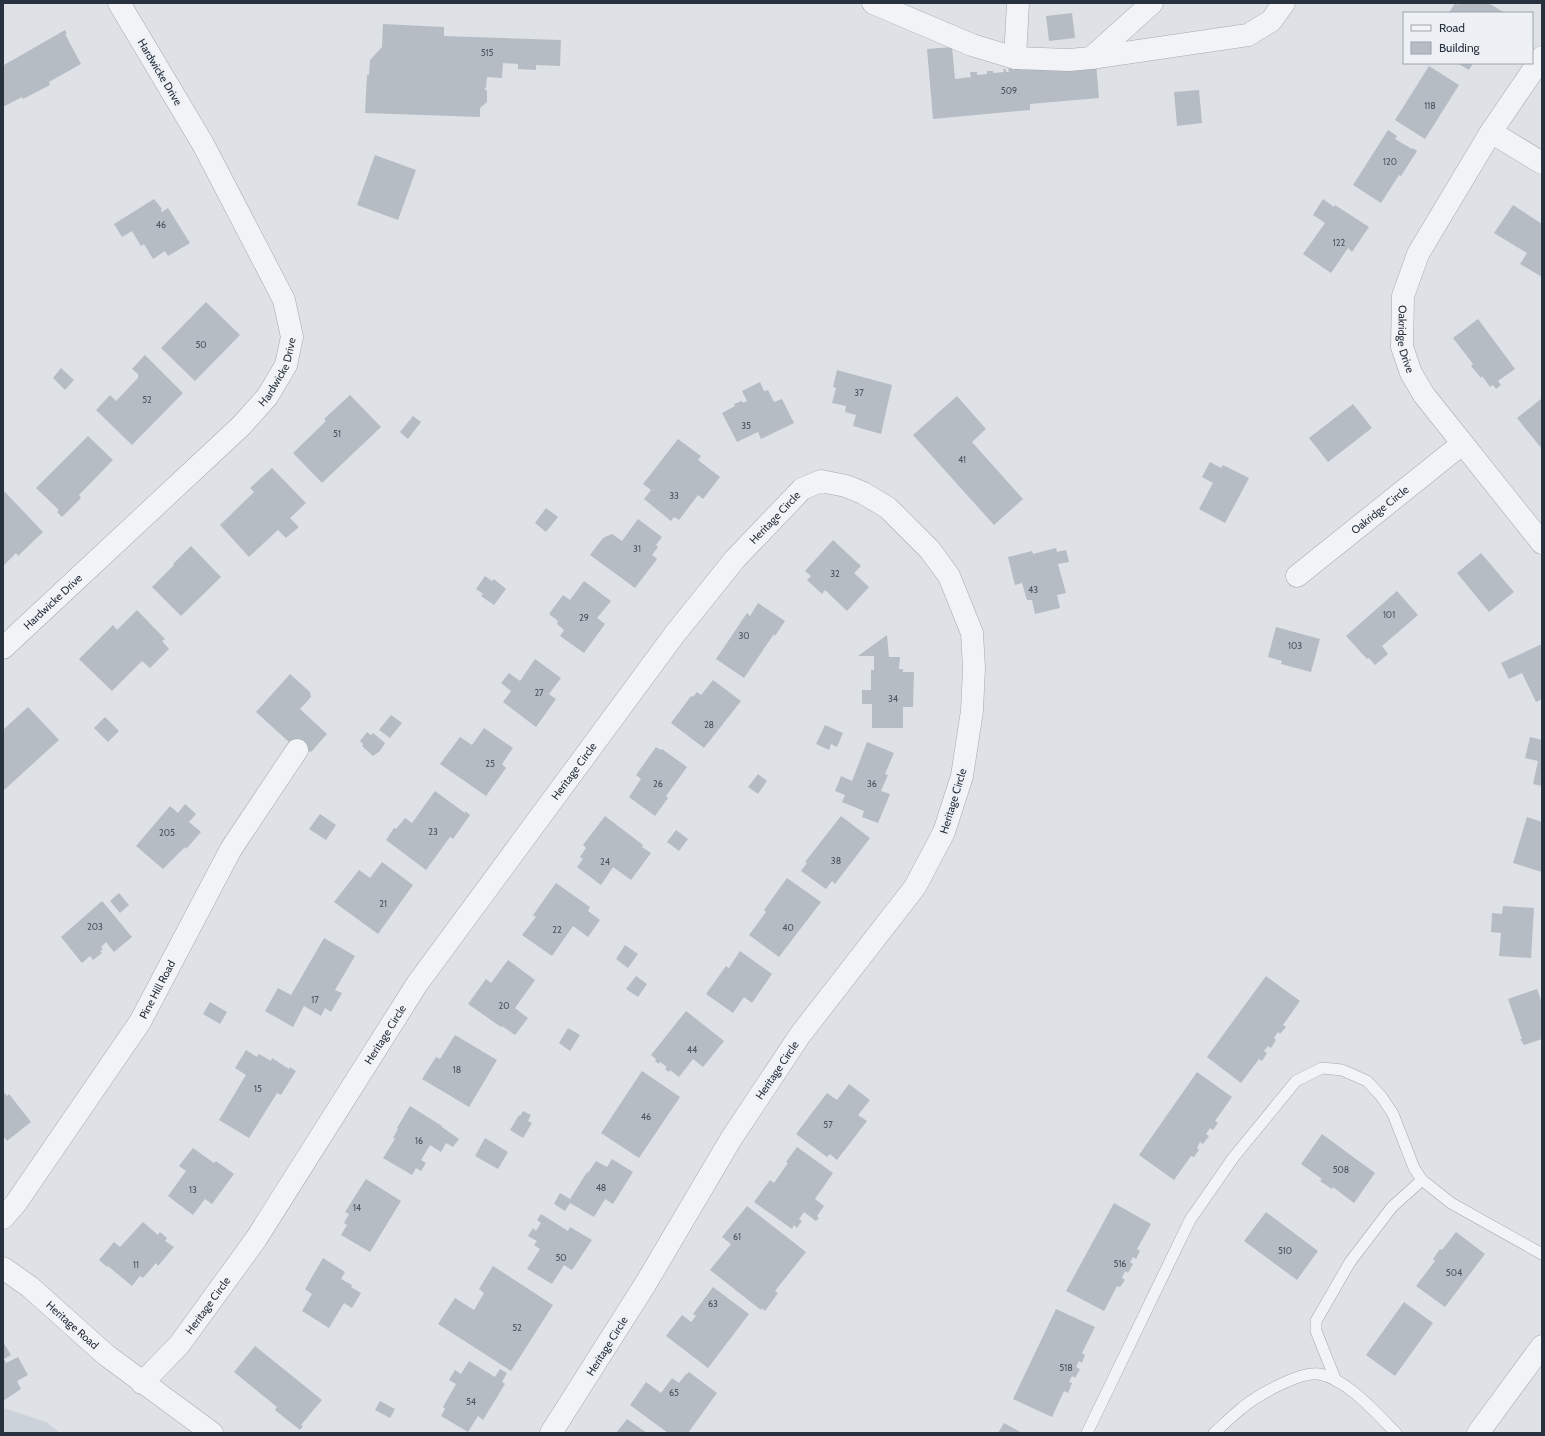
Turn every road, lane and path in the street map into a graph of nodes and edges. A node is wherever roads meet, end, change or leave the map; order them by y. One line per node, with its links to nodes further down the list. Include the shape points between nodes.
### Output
1 (119, 3): 14 (street, Hardwicke Drive, via 203,144 284,300 292,336 286,365 267,397 240,426)
2 (873, 3): 7 (street, via 972,45)
3 (1018, 3): 7 (street)
4 (1152, 3): 8 (street)
5 (1284, 3): 8 (street, via 1271,21 1248,35)
6 (1542, 57): 9 (street, Oakridge Drive)
7 (1015, 58): 8 (street)
8 (1091, 58)
9 (1491, 132): 10 (street); 11 (street, Oakridge Drive, via 1418,254 1403,296 1402,347 1412,373 1424,396)
10 (1542, 163)
11 (1462, 444): 12 (street, Oakridge Drive); 13 (street, Oakridge Circle)
12 (1542, 543)
13 (1297, 576)
14 (3, 648)
15 (297, 750): 17 (street, Pine Hill Road, via 232,849 140,1022 16,1203)
16 (1422, 1180): 18 (lane, via 1451,1203); 21 (lane, via 1392,1207 1350,1262 1316,1321 1316,1331); 25 (lane, via 1414,1168 1393,1114 1381,1096 1366,1081 1342,1070 1322,1068 1296,1081 1233,1158 1190,1220)
17 (3, 1218)
18 (1542, 1254)
19 (3, 1268): 22 (street, Heritage Road, via 30,1287 106,1355)
20 (1542, 1346): 28 (street)
21 (1336, 1381): 26 (lane, via 1318,1374 1300,1376 1265,1392); 27 (lane, via 1362,1399)
22 (142, 1383): 23 (street); 24 (street, Heritage Circle, via 179,1345 256,1238 417,984 674,635 735,559 802,489 821,482 846,486 888,508 930,550 949,576 972,634 972,711 958,790 944,832 915,887 800,1035 731,1139 646,1283)
23 (212, 1433)
24 (551, 1433)
25 (1087, 1433)
26 (1214, 1433)
27 (1396, 1433)
28 (1478, 1433)

